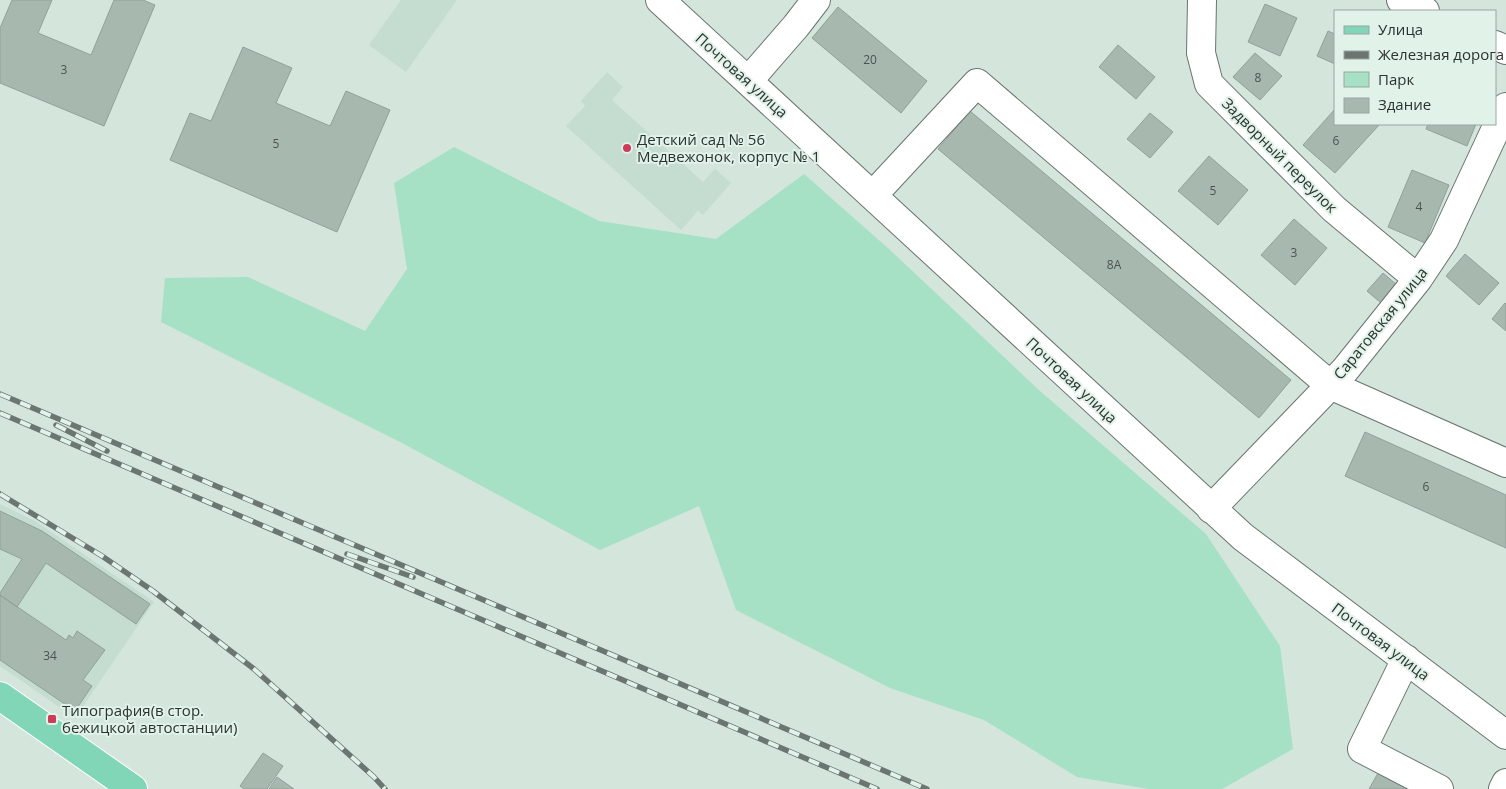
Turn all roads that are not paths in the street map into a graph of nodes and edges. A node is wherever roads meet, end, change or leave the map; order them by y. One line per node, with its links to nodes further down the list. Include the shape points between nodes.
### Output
1 (660, 0): 6 (street, Почтовая улица)
2 (816, 0): 6 (street)
3 (1202, 0): 9 (street, Задворный переулок, via 1201,53 1209,84 1334,209)
4 (1401, 0): 5 (street)
5 (1423, 10)
6 (748, 80): 8 (street, Почтовая улица)
7 (1506, 107): 9 (street, Саратовская улица, via 1444,240)
8 (873, 195): 10 (street, via 976,83); 12 (street, Почтовая улица)
9 (1418, 279): 10 (street, Саратовская улица)
10 (1330, 385): 11 (street); 12 (street, Саратовская улица)
11 (1506, 463)
12 (1211, 509): 13 (street, Почтовая улица, via 1243,537)
13 (1406, 659): 15 (street, Почтовая улица); 18 (street, via 1362,749)
14 (0, 696): 17 (main road)
15 (1506, 734)
16 (1506, 784): 19 (street)
17 (133, 789)
18 (1439, 789)
19 (1503, 789)

